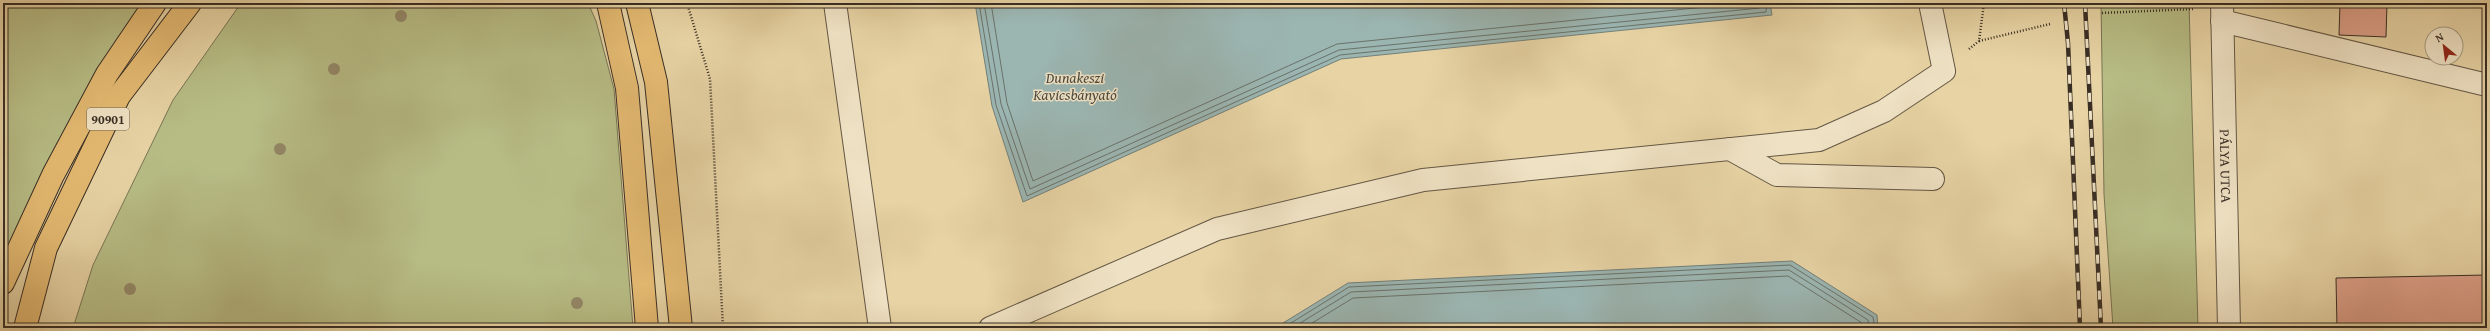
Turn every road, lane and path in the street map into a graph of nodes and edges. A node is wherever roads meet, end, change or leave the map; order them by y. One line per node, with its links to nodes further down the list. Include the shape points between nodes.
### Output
1 (155, 3): 18 (main road, 90901, via 103,81 53,174)
2 (190, 3): 19 (main road, 90901, via 119,96 46,248)
3 (608, 3): 20 (main road, via 627,88)
4 (637, 3): 21 (main road, via 656,82)
5 (687, 3): 22 (path, via 710,79)
6 (835, 3): 23 (street)
7 (1930, 3): 14 (street)
8 (1984, 3): 13 (path)
9 (2196, 9): 10 (path)
10 (2102, 12)
11 (2222, 12): 15 (street); 25 (street, PÁLYA UTCA)
12 (2050, 24): 13 (path)
13 (1979, 41): 14 (path)
14 (1944, 71): 16 (street, via 1884,111 1819,140)
15 (2487, 85)
16 (1730, 149): 17 (street, via 1777,175); 24 (street, via 1423,180 1217,229)
17 (1933, 179)
18 (3, 283)
19 (25, 328)
20 (647, 328)
21 (681, 328)
22 (723, 328)
23 (880, 328)
24 (990, 328)
25 (2229, 328)

